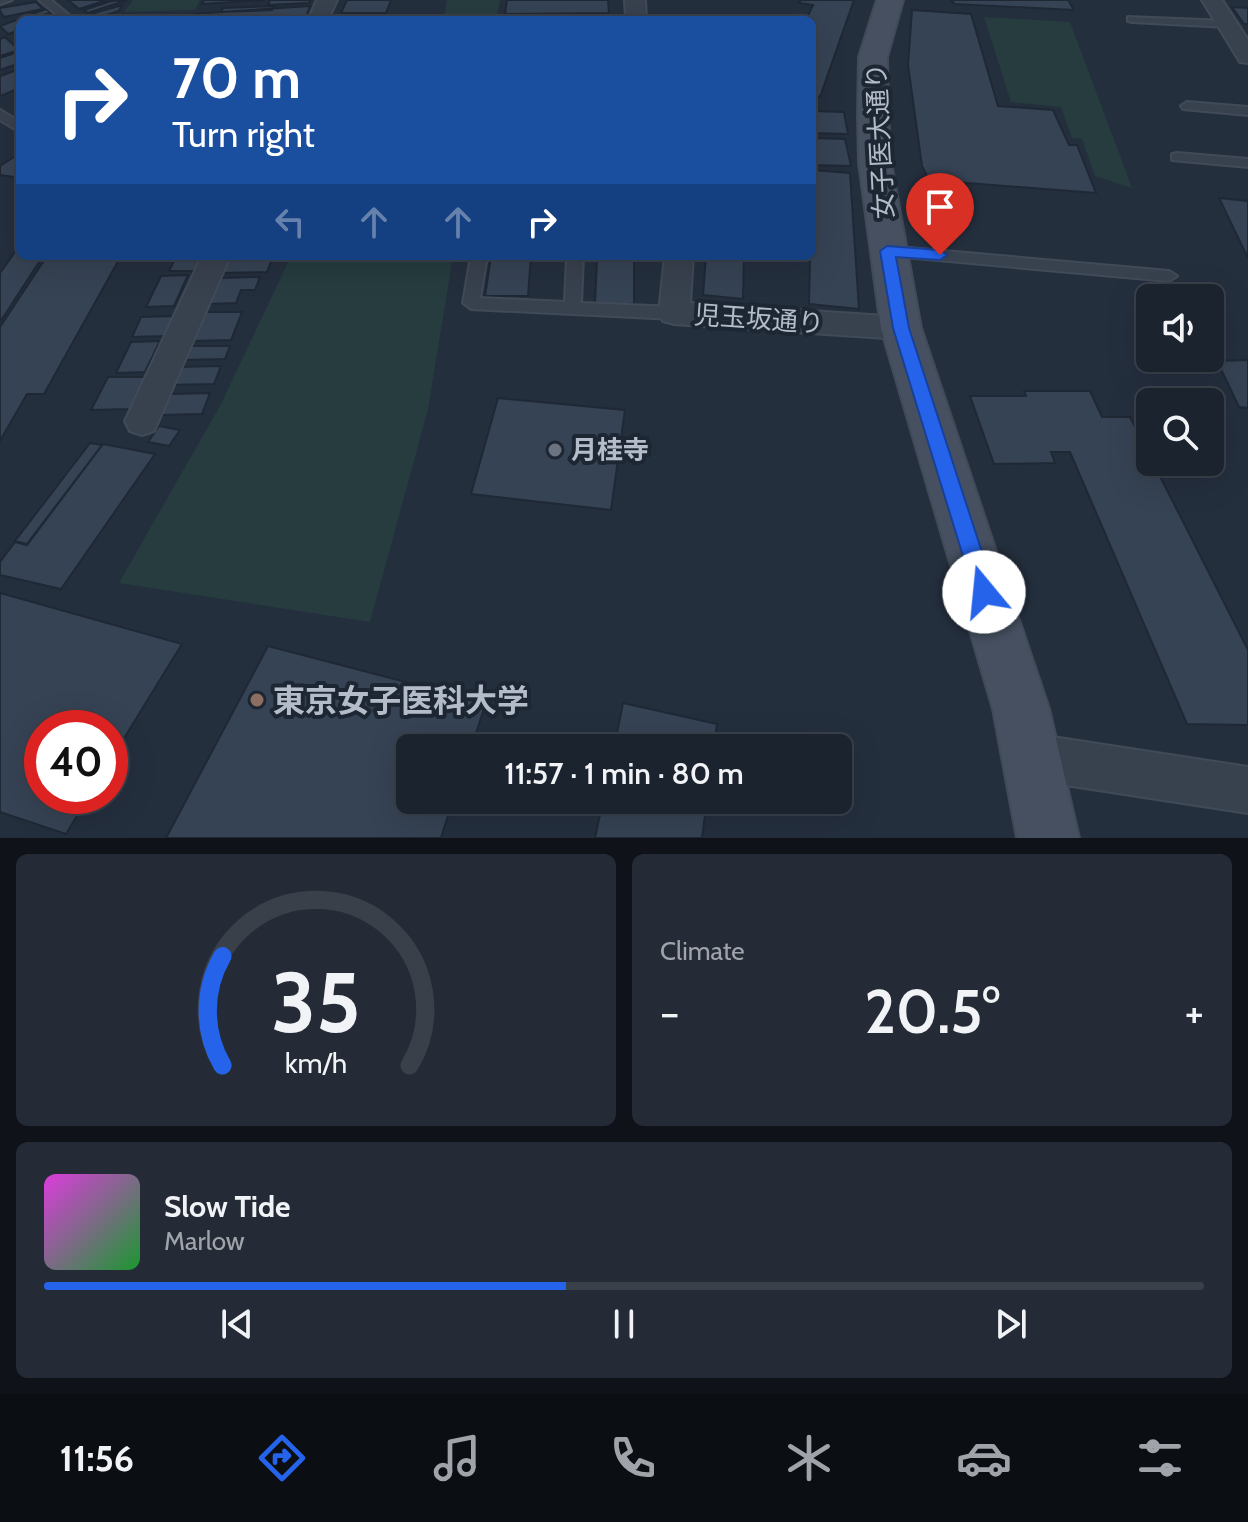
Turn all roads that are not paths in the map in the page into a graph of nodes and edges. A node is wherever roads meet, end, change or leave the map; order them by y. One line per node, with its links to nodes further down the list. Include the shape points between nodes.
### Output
1 (7, 0): 5 (lane)
2 (44, 0): 6 (lane)
3 (890, 0): 14 (street, 女子医大通り, via 873,57 875,163)
4 (1212, 0): 8 (street)
5 (0, 1)
6 (65, 16)
7 (1132, 19): 8 (lane)
8 (1227, 24): 9 (street)
9 (1248, 57)
10 (1187, 106): 11 (lane)
11 (1248, 111)
12 (1177, 157): 13 (lane)
13 (1248, 163)
14 (887, 251): 19 (lane); 22 (street, 女子医大通り)
15 (214, 260): 23 (street)
16 (478, 260): 20 (lane, via 471,303)
17 (575, 260): 20 (lane)
18 (679, 260): 21 (street, 児玉坂通り)
19 (1169, 276)
20 (573, 306): 21 (lane)
21 (674, 313): 22 (street, 児玉坂通り)
22 (901, 328): 24 (street, 女子医大通り)
23 (142, 421)
24 (1033, 757): 25 (street); 26 (street, 女子医大通り)
25 (1248, 790)
26 (1048, 838)

